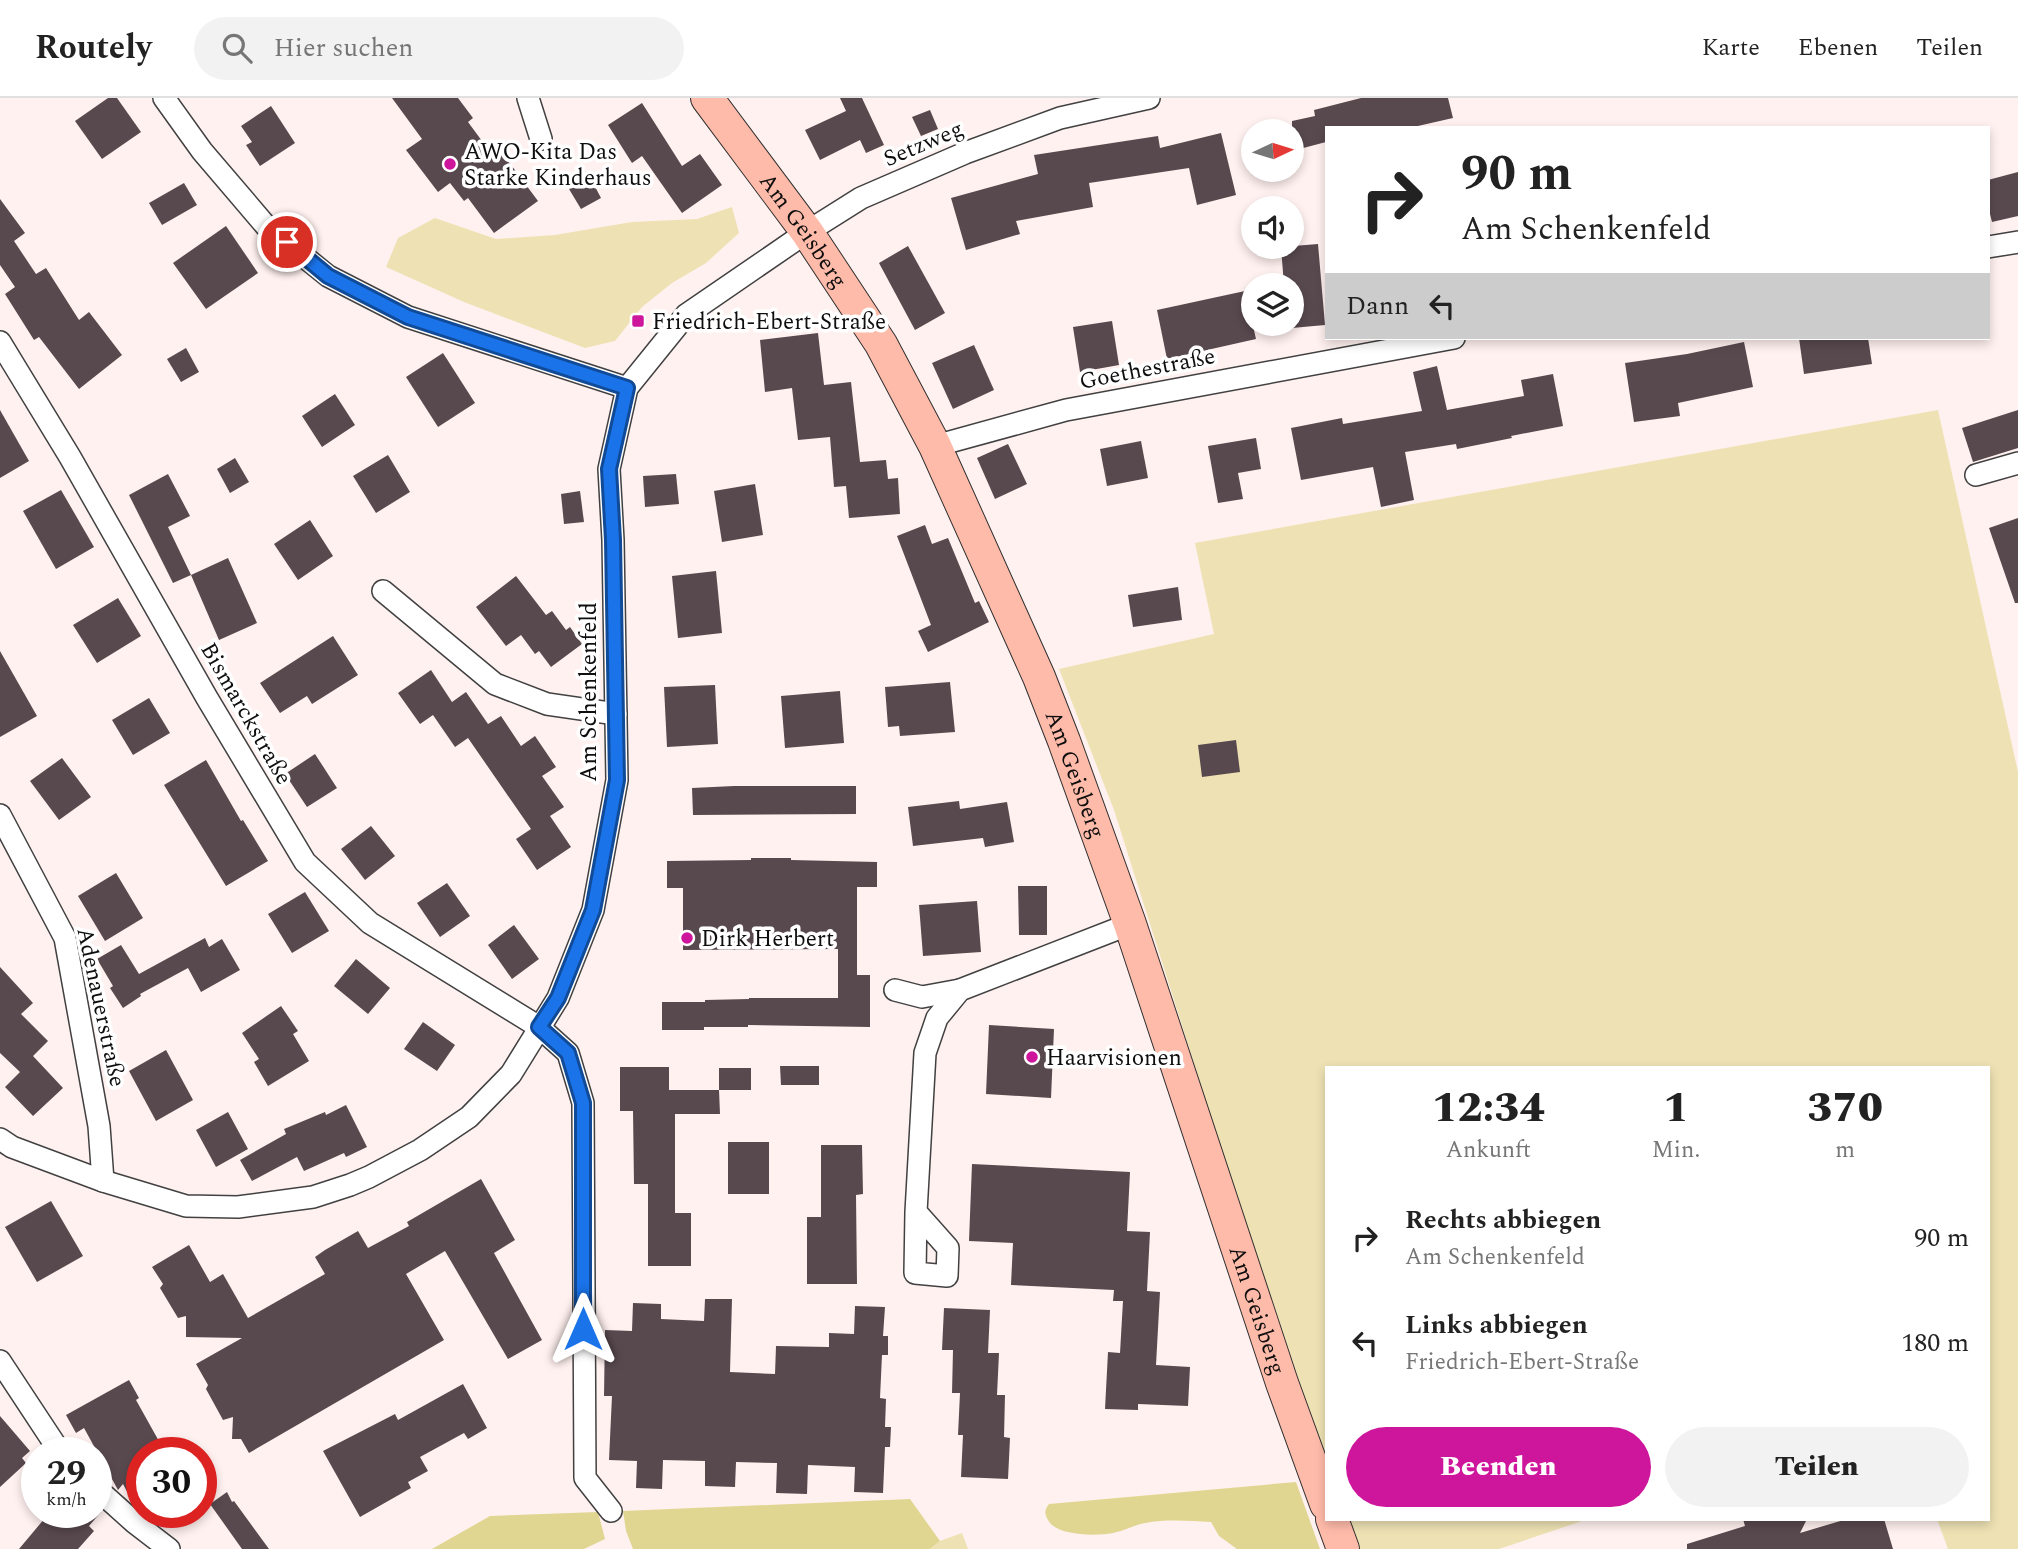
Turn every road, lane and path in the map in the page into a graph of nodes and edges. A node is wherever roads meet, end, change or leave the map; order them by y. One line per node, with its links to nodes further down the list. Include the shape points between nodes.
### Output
1 (164, 98): 11 (street, via 266,226 328,276 408,317)
2 (528, 98): 5 (street)
3 (707, 98): 6 (street, Am Geisberg)
4 (1149, 98): 6 (street, Setzweg, via 1060,118 965,153 861,198)
5 (541, 139)
6 (807, 232): 11 (street, Am Schenkenfeld, via 686,315); 12 (street, Am Geisberg, via 881,344)
7 (2018, 242): 8 (street)
8 (1990, 247)
9 (1443, 340): 12 (street, Goethestraße, via 1066,410)
10 (0, 342): 21 (street, Bismarckstraße, via 305,862 370,923)
11 (627, 388): 16 (street, Am Schenkenfeld, via 609,469)
12 (935, 446): 18 (street, Am Geisberg, via 1039,677)
13 (2018, 463): 14 (street)
14 (1976, 475)
15 (383, 591): 16 (street, via 495,684 547,704)
16 (616, 714): 21 (street, Am Schenkenfeld, via 617,780 593,910 558,998)
17 (0, 814): 23 (street, Adenauerstraße, via 65,939 99,1126)
18 (1130, 924): 20 (street); 27 (street, Am Geisberg)
19 (895, 990): 20 (street, via 922,997)
20 (960, 990): 24 (street, via 937,1018 925,1053)
21 (539, 1027): 23 (street, Am Schenkenfeld, via 511,1074 469,1117 420,1150 350,1185 313,1197 238,1207 186,1206); 29 (street, Bismarckstraße, via 568,1053 583,1103 584,1478)
22 (0, 1139): 23 (street, Am Schenkenfeld)
23 (103, 1181)
24 (916, 1212)
25 (0, 1361): 26 (street)
26 (50, 1437)
27 (1325, 1501)
28 (112, 1502): 31 (street)
29 (611, 1511)
30 (1333, 1521): 32 (street)
31 (169, 1549)
32 (1343, 1549)

